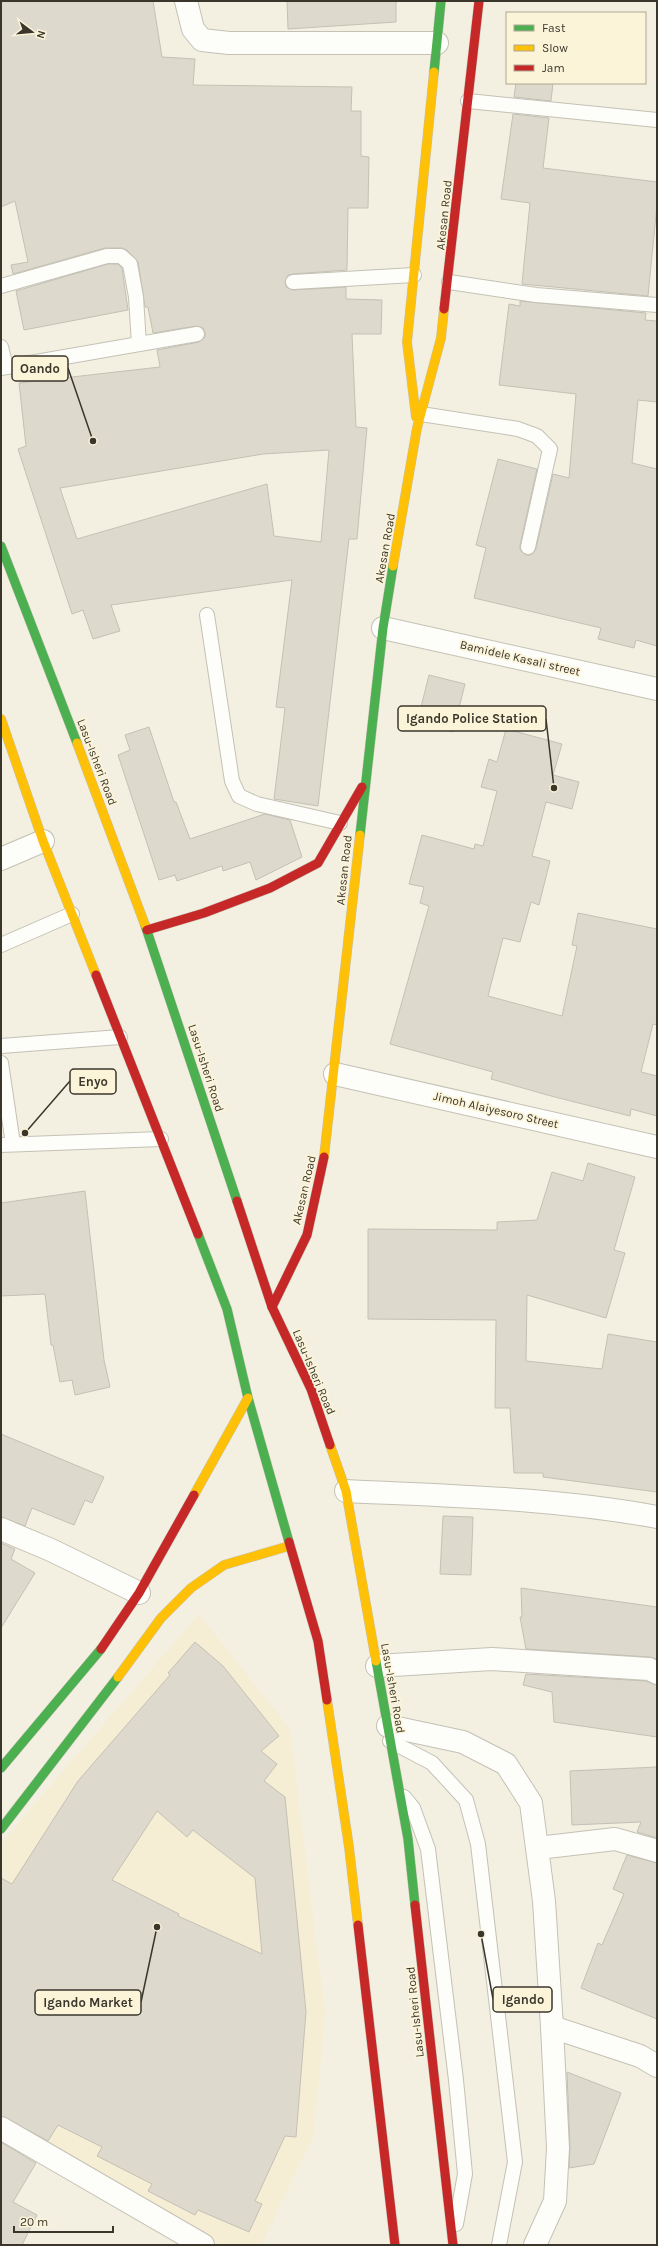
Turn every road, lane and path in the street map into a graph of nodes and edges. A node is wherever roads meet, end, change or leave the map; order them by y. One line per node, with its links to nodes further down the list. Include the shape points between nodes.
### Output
1 (186, 1): 4 (street, via 193,29 202,40 229,43)
2 (441, 1): 4 (main road, Akesan Road)
3 (479, 1): 5 (main road, Akesan Road)
4 (437, 43): 7 (main road, Akesan Road)
5 (468, 101): 6 (lane); 9 (main road, Akesan Road)
6 (657, 120)
7 (414, 275): 8 (lane); 17 (main road, Akesan Road, via 407,342)
8 (293, 282)
9 (449, 282): 11 (lane, via 536,295); 16 (main road, Akesan Road, via 441,338)
10 (1, 286): 13 (lane, via 107,256 121,256 130,264)
11 (657, 305)
12 (197, 334): 13 (lane)
13 (139, 344): 15 (lane)
14 (1, 348): 15 (lane)
15 (3, 368)
16 (421, 414): 17 (main road, Akesan Road); 19 (lane, via 518,430 537,436 550,449)
17 (417, 428): 21 (main road, Akesan Road)
18 (1, 546): 29 (main road, Lasu-Isheri Road)
19 (528, 547)
20 (207, 614): 25 (lane, via 232,781 239,796 257,804)
21 (383, 628): 22 (street, Bamidele Kasali street); 24 (main road, Akesan Road)
22 (657, 689)
23 (1, 719): 26 (main road)
24 (366, 781): 25 (main road); 34 (main road, Akesan Road)
25 (340, 823): 29 (main road, via 318,863 270,888 204,913)
26 (43, 841): 27 (street); 28 (main road)
27 (1, 859)
28 (72, 914): 30 (lane); 31 (main road)
29 (147, 930): 38 (main road, Lasu-Isheri Road)
30 (1, 945)
31 (120, 1037): 32 (lane); 35 (main road)
32 (1, 1046)
33 (1, 1063): 36 (lane)
34 (335, 1074): 37 (street, Jimoh Alaiyesoro Street); 38 (main road, Akesan Road, via 324,1159 307,1235)
35 (161, 1139): 36 (lane); 39 (main road, via 227,1309)
36 (7, 1144)
37 (657, 1146)
38 (272, 1307): 40 (main road, Lasu-Isheri Road, via 311,1389)
39 (248, 1398): 43 (main road); 44 (main road)
40 (346, 1491): 41 (street, via 505,1498 608,1508); 45 (main road, Lasu-Isheri Road)
41 (657, 1517)
42 (1, 1529): 44 (street)
43 (289, 1546): 50 (main road, via 224,1565 191,1588 161,1618); 58 (main road, via 318,1641 347,1832)
44 (139, 1593): 48 (main road, via 105,1645)
45 (378, 1666): 46 (street, via 492,1659 649,1669); 47 (main road, Lasu-Isheri Road)
46 (657, 1673)
47 (389, 1734): 49 (main road, Lasu-Isheri Road); 51 (street, via 463,1742 506,1764 531,1803); 59 (lane, via 432,1763 466,1800 478,1844 515,2162)
48 (1, 1768)
49 (399, 1790): 56 (main road, Lasu-Isheri Road, via 408,1839); 56 (lane, via 413,1808 428,1849 454,2065 465,2174)
50 (1, 1829)
51 (538, 1848): 52 (street, via 616,1839); 53 (street)
52 (657, 1851)
53 (552, 2027): 54 (street, via 640,2056); 60 (street, via 558,2148 555,2201)
54 (657, 2066)
55 (1, 2128): 57 (street)
56 (453, 2244)
57 (203, 2245)
58 (395, 2245)
59 (499, 2245)
60 (535, 2245)

